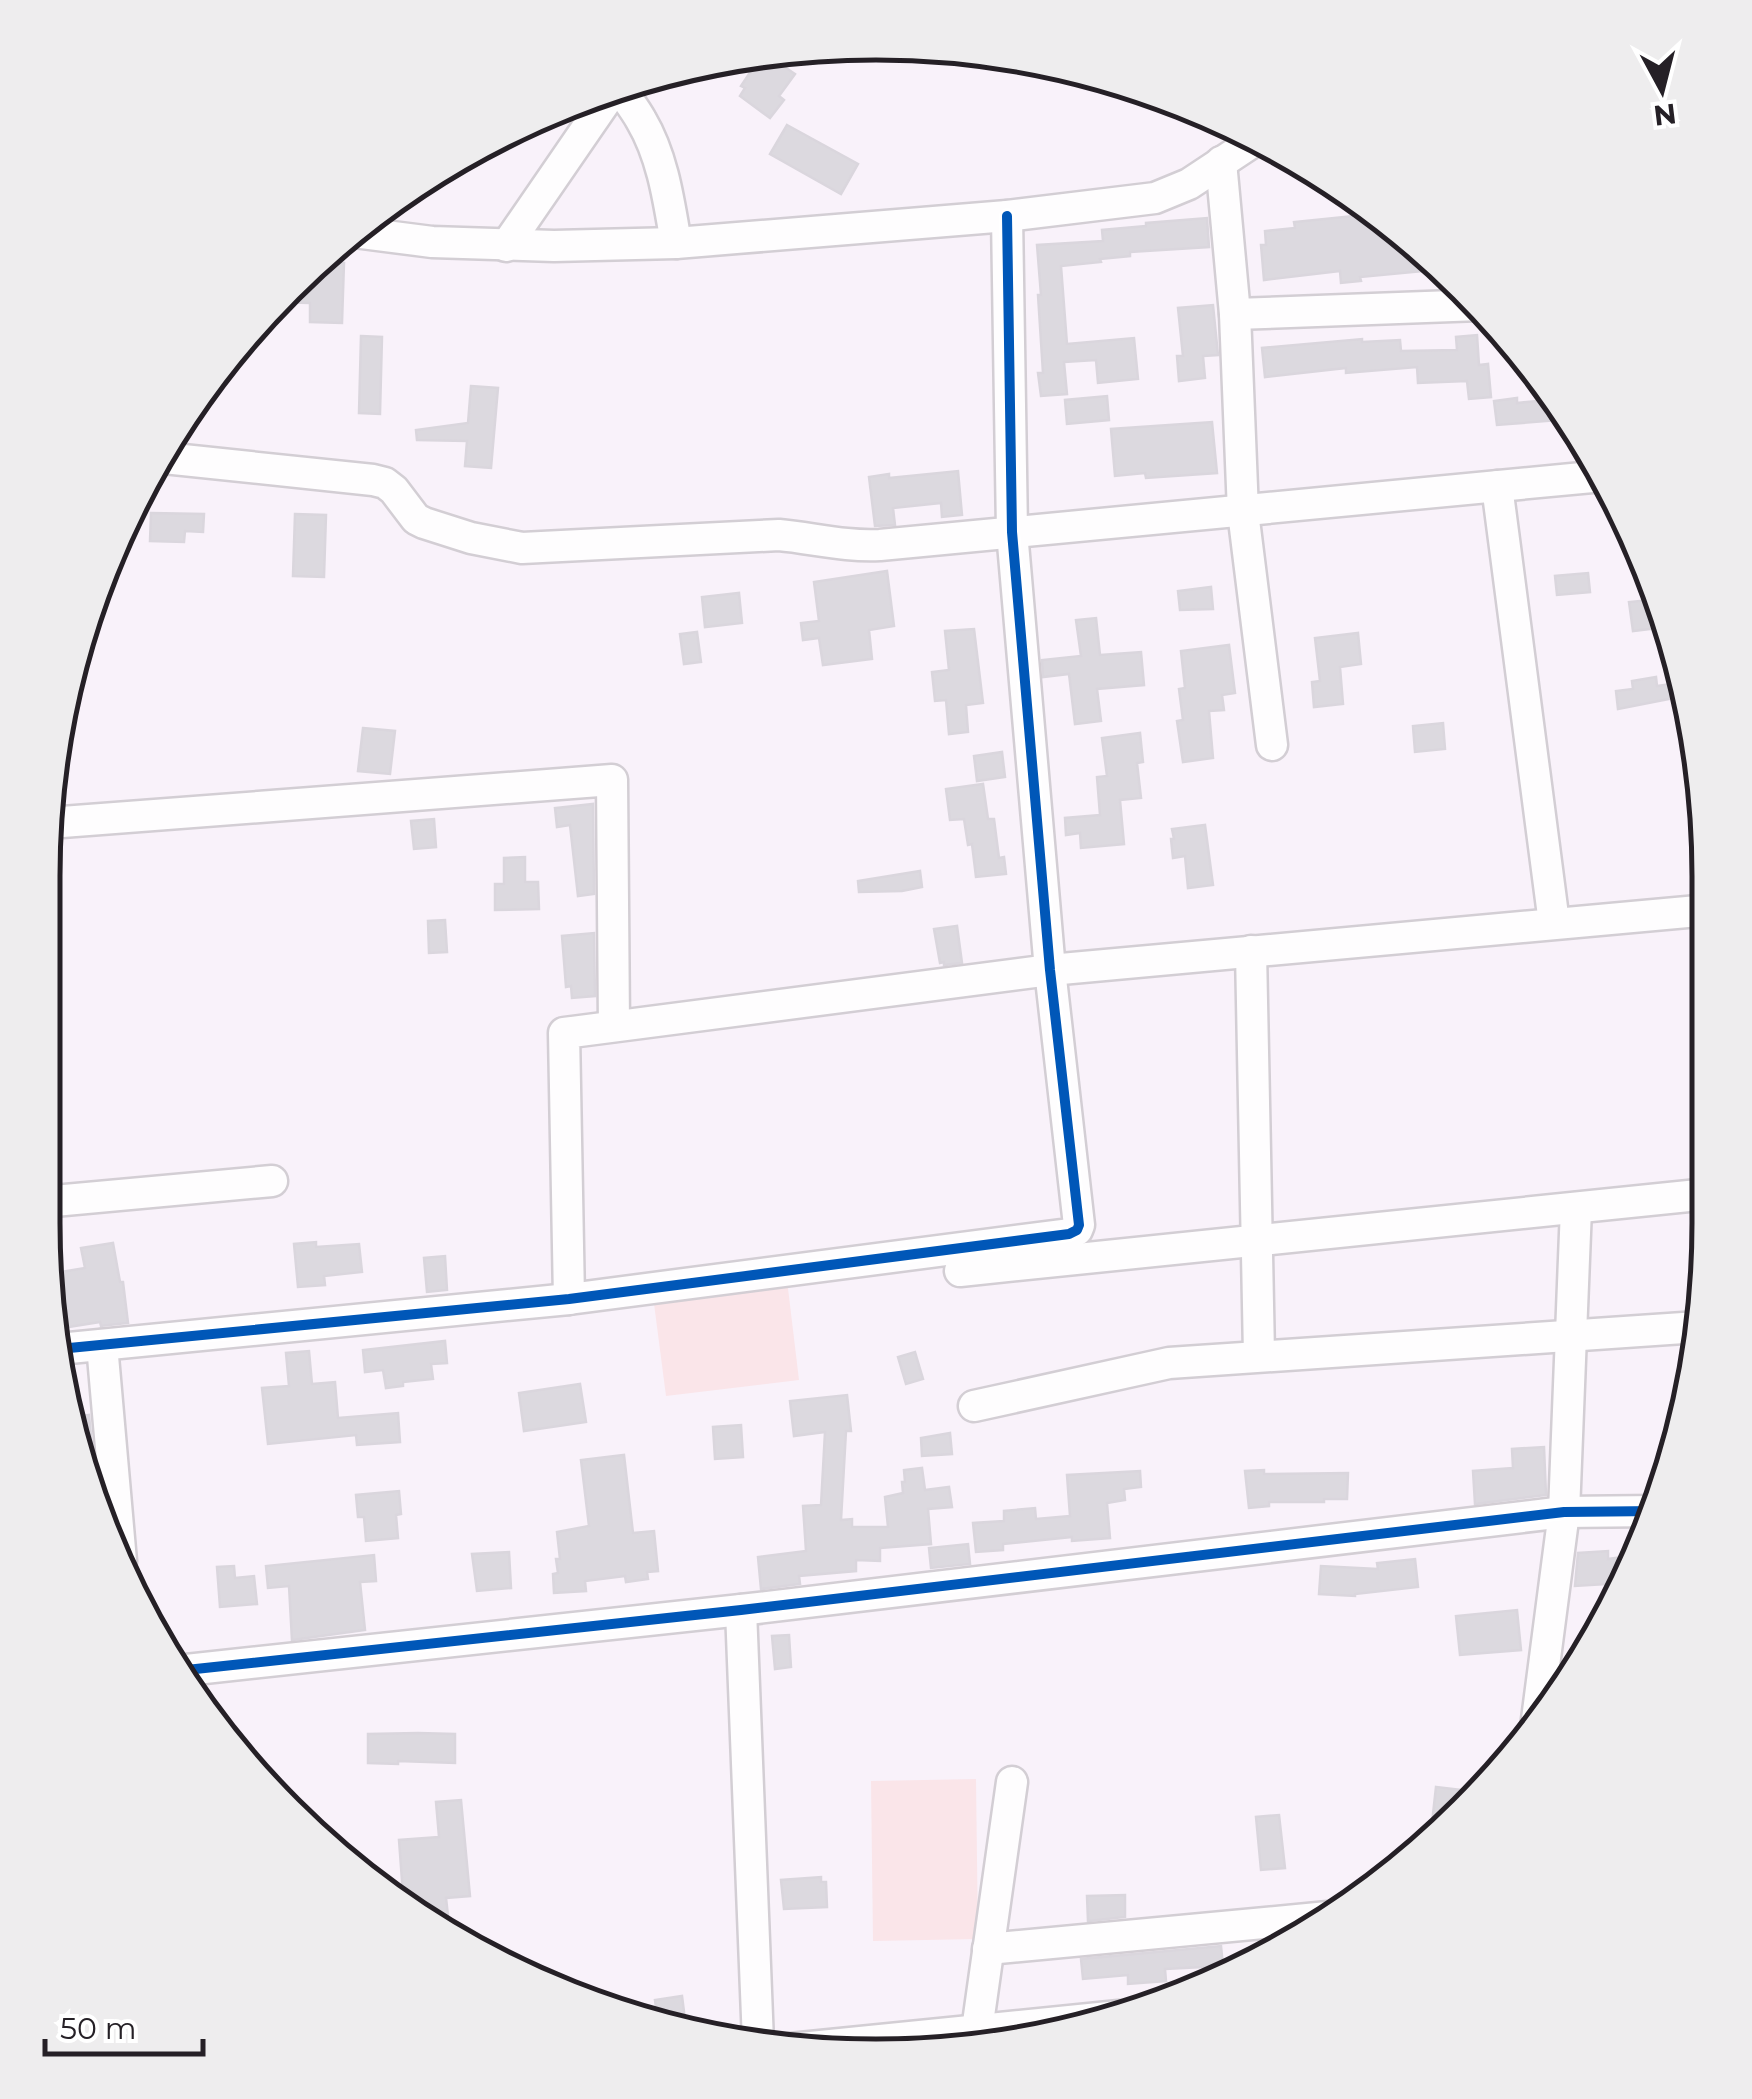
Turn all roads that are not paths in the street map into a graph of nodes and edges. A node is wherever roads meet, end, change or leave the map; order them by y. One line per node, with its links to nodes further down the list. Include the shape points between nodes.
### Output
1 (625, 100): 6 (street, via 654,149)
2 (603, 107): 7 (street)
3 (1240, 147): 4 (street, via 1189,184 1155,198); 9 (street)
4 (1007, 216): 6 (street); 14 (street)
5 (372, 234): 7 (street)
6 (676, 243): 7 (street)
7 (506, 246)
8 (1459, 306): 9 (street)
9 (1235, 314): 13 (street)
10 (175, 459): 14 (street, via 385,483 424,523 522,548 779,535 869,546)
11 (1588, 477): 12 (street)
12 (1497, 486): 13 (street); 18 (street)
13 (1243, 512): 14 (street); 15 (street)
14 (1012, 532): 20 (street)
15 (1272, 745)
16 (62, 822): 21 (street, via 612,780)
17 (1692, 911): 18 (street)
18 (1554, 922): 19 (street)
19 (1251, 951): 20 (street); 26 (street)
20 (1050, 970): 21 (street); 28 (street, via 1077,1230)
21 (614, 1026): 28 (street, via 564,1033)
22 (272, 1181): 24 (street)
23 (1692, 1196): 25 (street)
24 (60, 1200)
25 (1576, 1208): 26 (street); 30 (street)
26 (1255, 1241): 27 (street); 33 (street)
27 (960, 1272)
28 (569, 1299): 31 (street)
29 (1685, 1329): 30 (street)
30 (1571, 1336): 33 (street); 35 (street)
31 (102, 1345): 32 (street); 37 (street)
32 (70, 1348)
33 (1259, 1355): 34 (street, via 1169,1362)
34 (974, 1406)
35 (1564, 1512): 36 (street); 38 (street); 40 (street)
36 (1639, 1512)
37 (119, 1527)
38 (741, 1610): 39 (street); 45 (street)
39 (194, 1669)
40 (1540, 1696)
41 (1012, 1782): 43 (street)
42 (1302, 1919): 43 (street)
43 (988, 1949): 46 (street)
44 (1018, 2026): 46 (street)
45 (758, 2030)
46 (977, 2030): 47 (street)
47 (888, 2039)

